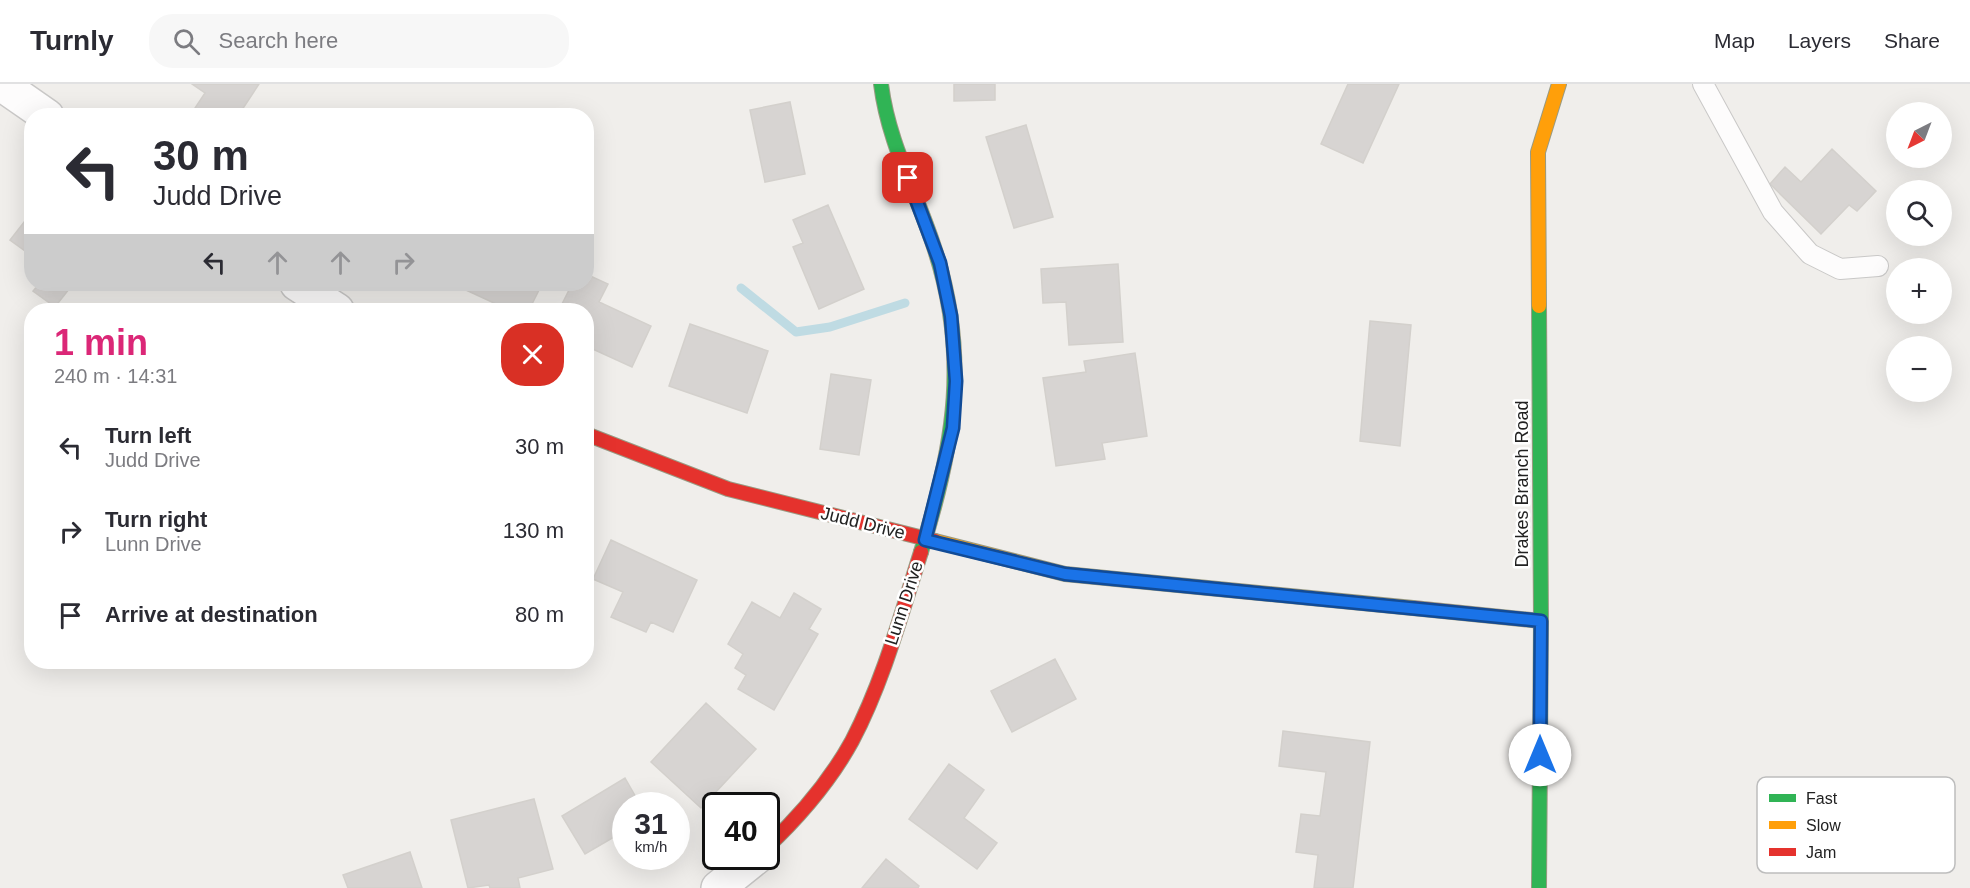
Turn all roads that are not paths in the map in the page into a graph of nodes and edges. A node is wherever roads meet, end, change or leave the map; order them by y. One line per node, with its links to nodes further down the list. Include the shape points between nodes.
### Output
1 (1, 84): 5 (street)
2 (881, 84): 10 (street, Lunn Drive, via 883,109 940,263 951,316 956,381 953,428)
3 (1559, 84): 11 (street, Drakes Branch Road, via 1538,152)
4 (1703, 84): 6 (lane, via 1773,212 1810,254 1840,269)
5 (36, 108)
6 (1878, 266)
7 (308, 291): 8 (street)
8 (326, 303)
9 (594, 438): 10 (street, Judd Drive, via 728,489)
10 (925, 540): 11 (street, Judd Drive, via 1065,574); 12 (street, Lunn Drive, via 877,687 851,741 819,792)
11 (1541, 621): 15 (street, Drakes Branch Road)
12 (780, 834)
13 (740, 870): 14 (street)
14 (718, 888)
15 (1539, 888)

